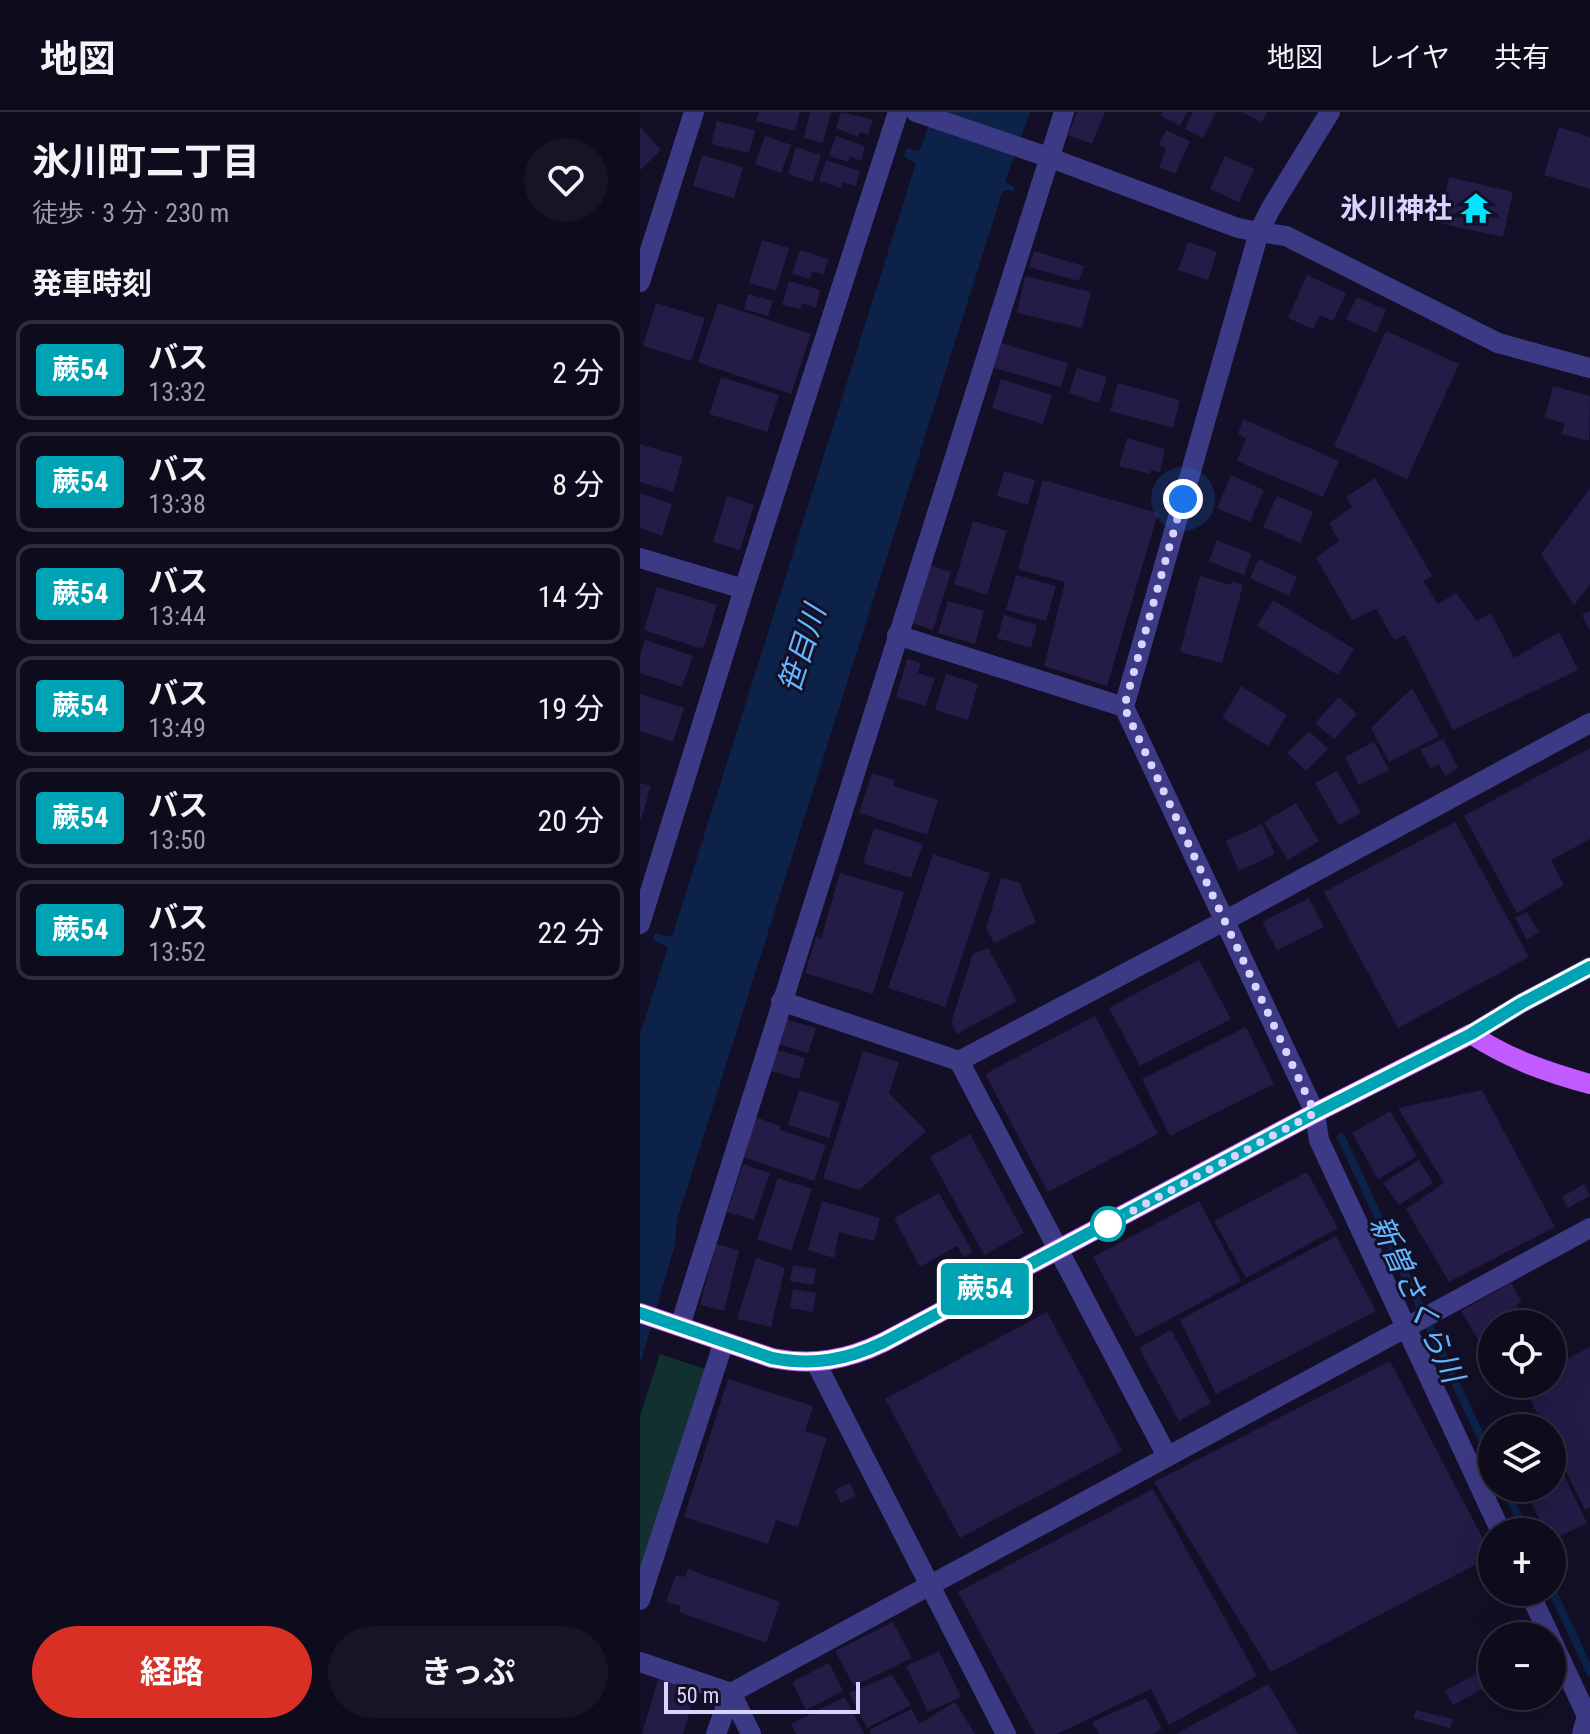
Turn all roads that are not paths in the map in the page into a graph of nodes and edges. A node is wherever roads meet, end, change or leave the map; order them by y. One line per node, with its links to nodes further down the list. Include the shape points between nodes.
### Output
1 (694, 112): 8 (street)
2 (898, 112): 11 (street)
3 (916, 112): 6 (street)
4 (1064, 112): 6 (street)
5 (1330, 112): 7 (street)
6 (1043, 155): 7 (street); 12 (street)
7 (1259, 232): 9 (street, via 1286,236 1498,343); 13 (street)
8 (640, 282)
9 (1590, 368)
10 (640, 558): 11 (street)
11 (744, 589): 16 (street)
12 (897, 635): 13 (street); 18 (street)
13 (1124, 707): 15 (street)
14 (1590, 723): 15 (street)
15 (1226, 920): 20 (street); 22 (street)
16 (640, 924)
17 (1590, 967): 19 (street)
18 (781, 1001): 20 (street); 26 (street)
19 (1471, 1034): 21 (main road, via 1514,1060); 22 (main road)
20 (959, 1061): 24 (street)
21 (1590, 1084)
22 (1315, 1113): 24 (main road); 27 (street, via 1319,1140)
23 (1590, 1228): 27 (street)
24 (1058, 1251): 29 (main road, via 868,1350); 30 (street)
25 (640, 1313): 26 (main road)
26 (672, 1324): 28 (main road)
27 (1408, 1327): 30 (street); 31 (street)
28 (724, 1341): 29 (main road, via 772,1358); 33 (street)
29 (816, 1363): 32 (street)
30 (1167, 1456): 32 (street)
31 (1495, 1518)
32 (931, 1585): 36 (street); 40 (street)
33 (640, 1600)
34 (640, 1662): 36 (street)
35 (1566, 1674): 37 (street)
36 (731, 1693): 38 (street); 39 (street)
37 (1587, 1722)
38 (716, 1734)
39 (751, 1734)
40 (1006, 1734)

